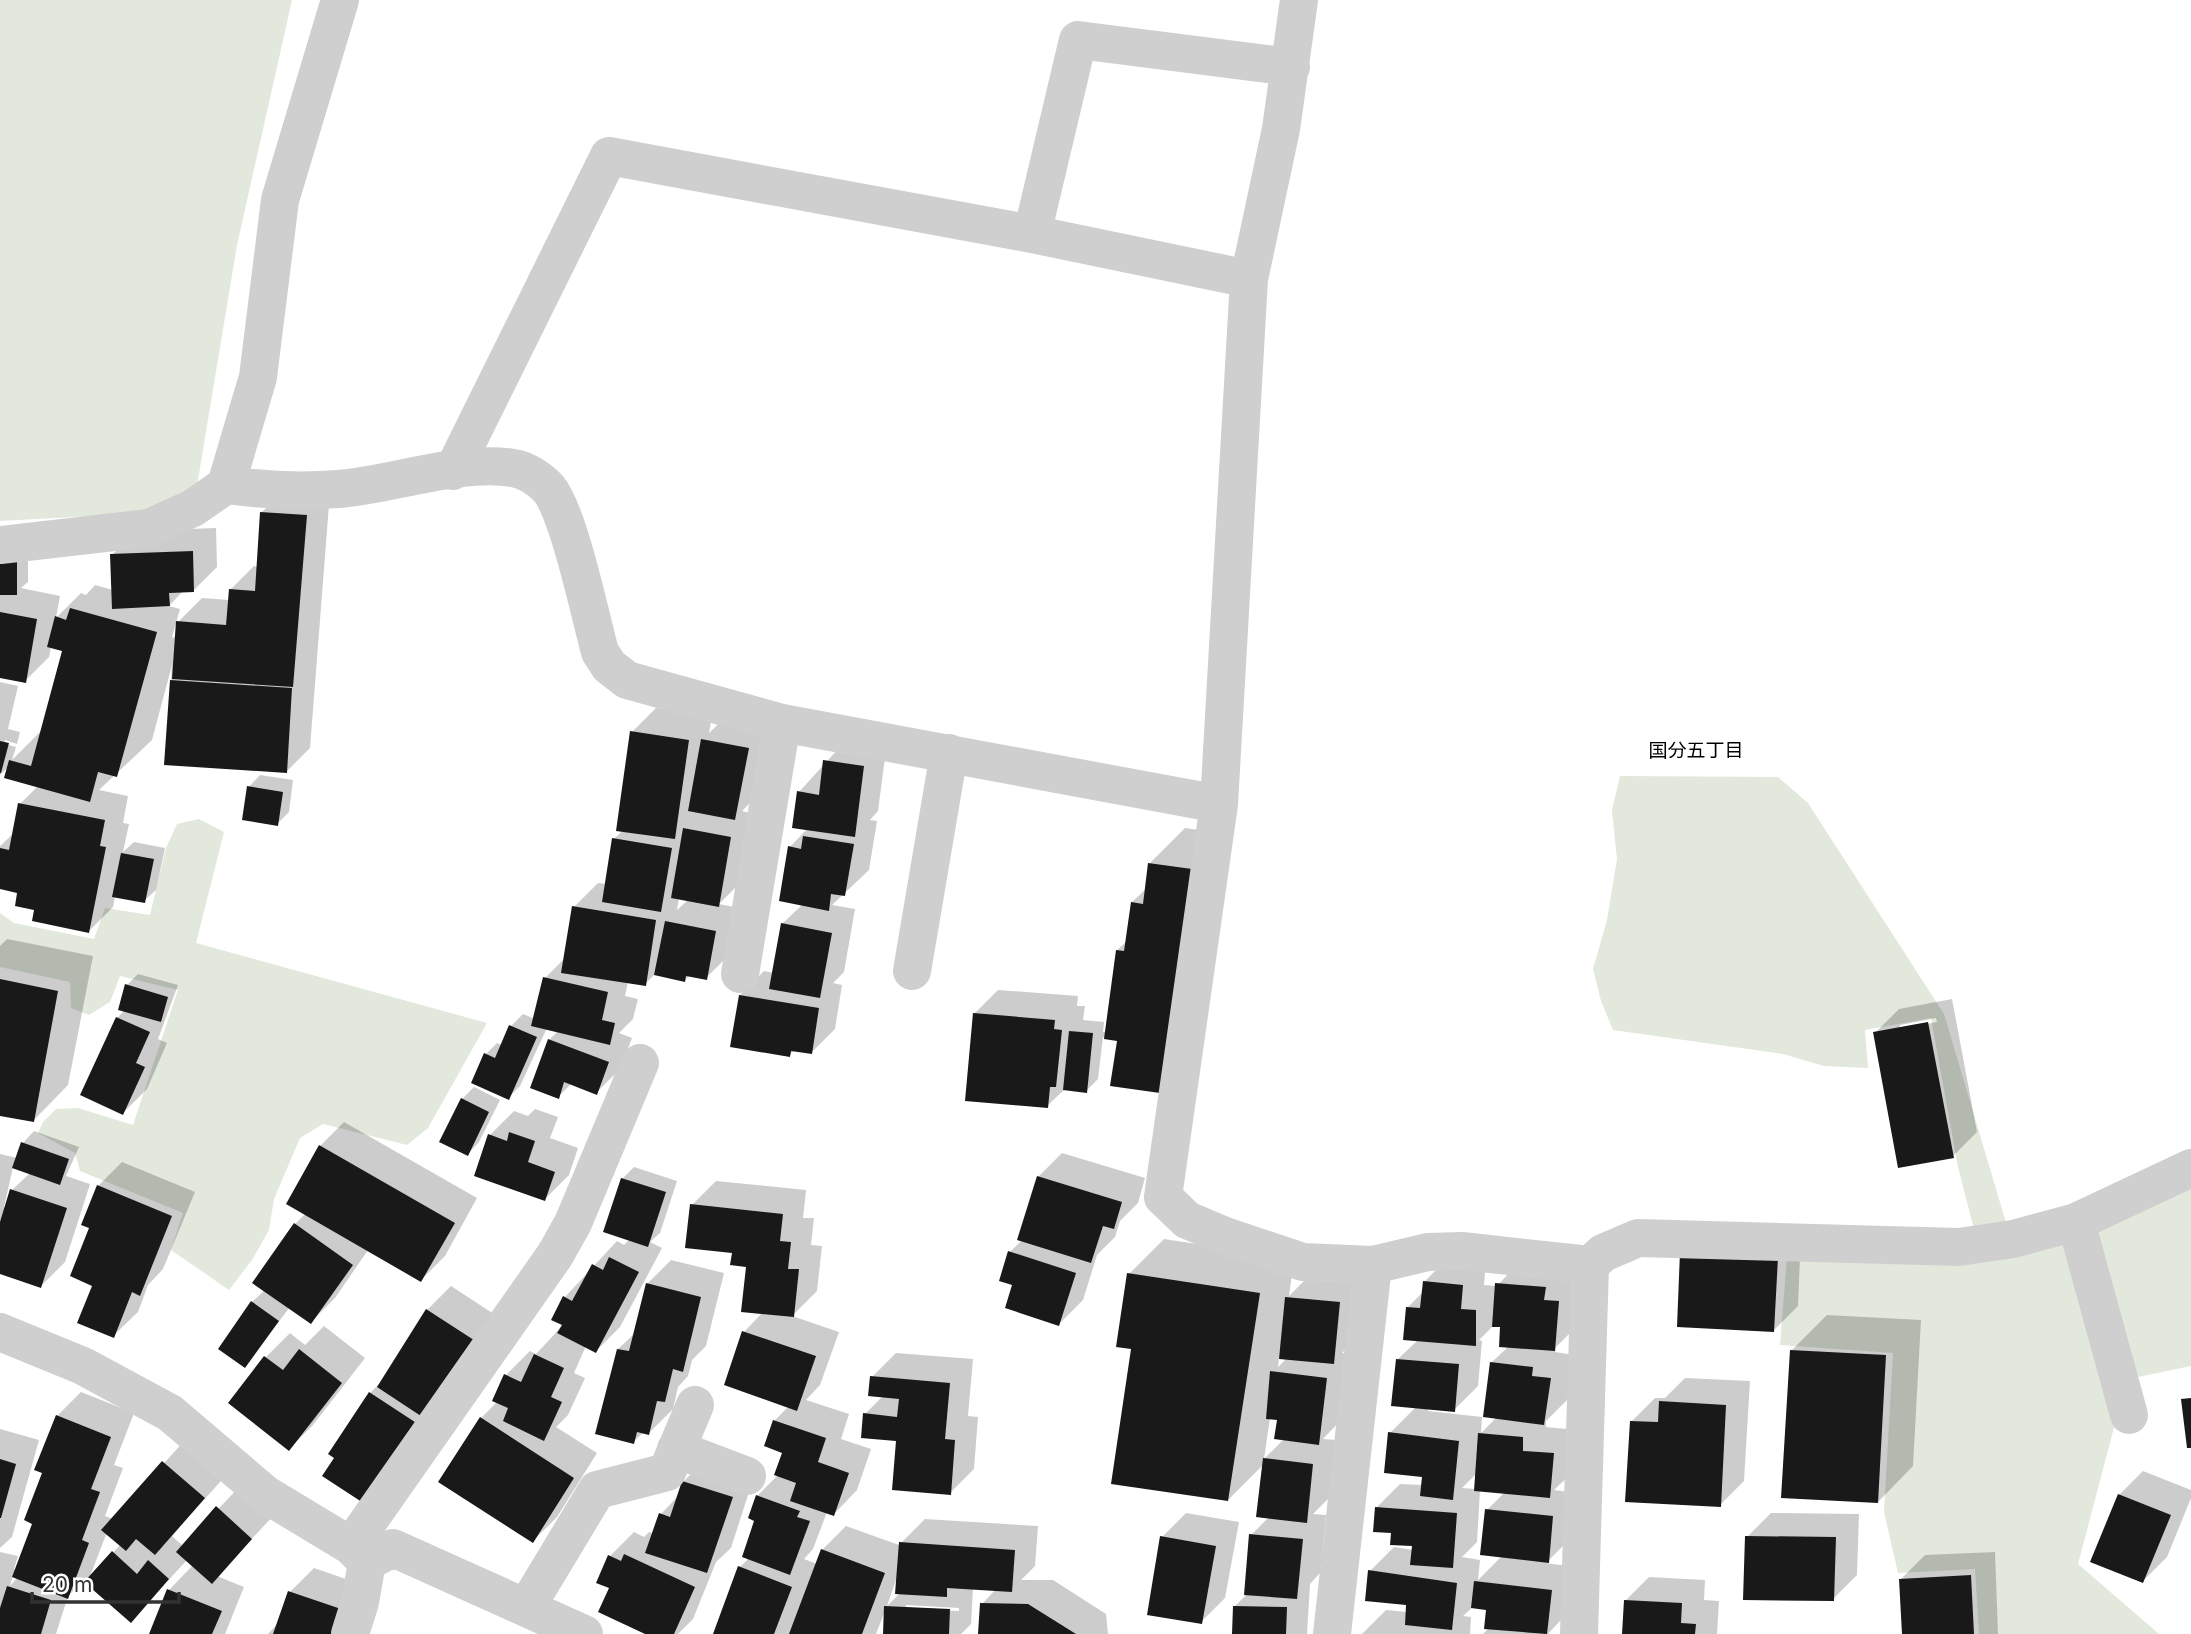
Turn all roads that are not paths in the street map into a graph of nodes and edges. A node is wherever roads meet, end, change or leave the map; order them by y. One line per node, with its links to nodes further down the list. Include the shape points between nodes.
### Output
1 (341, 0): 7 (street, via 280,200 258,377)
2 (1300, 0): 3 (street)
3 (1291, 67): 4 (street, via 1077,40); 5 (street)
4 (1032, 234): 5 (street); 6 (street, via 609,156)
5 (1249, 279): 11 (street)
6 (453, 471): 7 (street, via 339,489 278,491); 9 (street, via 515,468 549,489 559,506 600,652 627,680)
7 (226, 485): 8 (street, via 194,508 149,528)
8 (0, 545)
9 (782, 723): 10 (street); 13 (street)
10 (949, 753): 11 (street); 12 (street)
11 (1219, 804): 17 (street, via 1163,1197 1187,1220 1303,1262)
12 (912, 971)
13 (740, 974)
14 (640, 1063): 24 (street, via 573,1223 555,1255)
15 (2191, 1168): 16 (street)
16 (2076, 1222): 18 (street, via 1959,1247 1639,1238 1603,1253); 21 (street)
17 (1374, 1265): 18 (street, via 1428,1252 1462,1251); 28 (street)
18 (1590, 1265): 29 (street)
19 (0, 1332): 24 (street, via 83,1366 170,1413 265,1494)
20 (695, 1405): 22 (street)
21 (2129, 1415)
22 (676, 1449): 23 (street); 25 (street, via 667,1472 597,1490)
23 (747, 1476)
24 (359, 1554): 25 (street, via 393,1548); 26 (street, via 360,1602)
25 (526, 1608): 27 (street)
26 (350, 1634)
27 (584, 1634)
28 (1332, 1634)
29 (1579, 1634)

